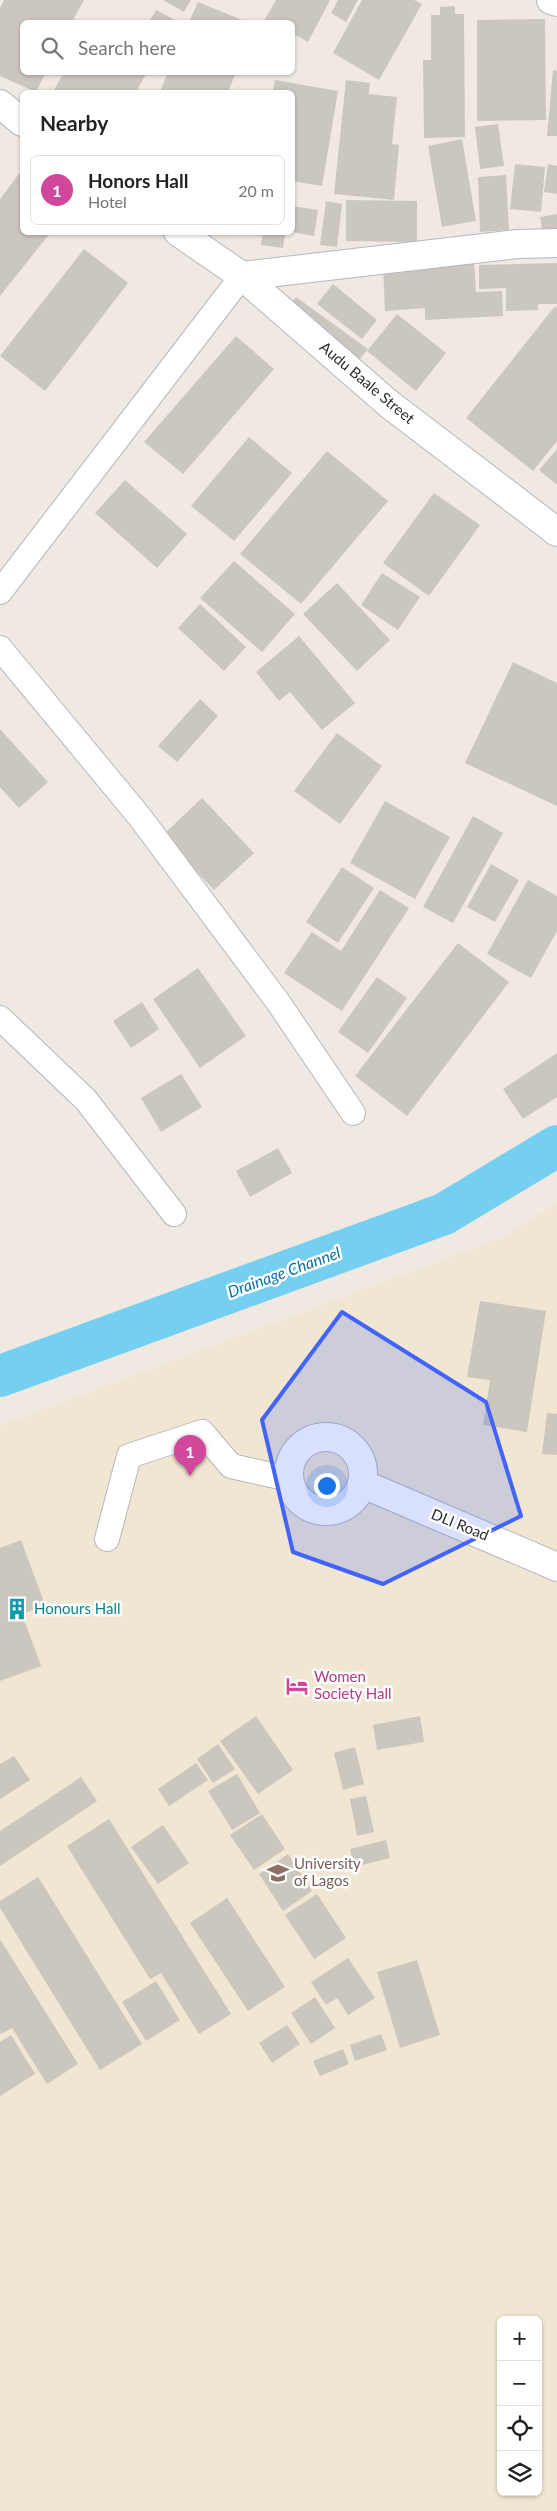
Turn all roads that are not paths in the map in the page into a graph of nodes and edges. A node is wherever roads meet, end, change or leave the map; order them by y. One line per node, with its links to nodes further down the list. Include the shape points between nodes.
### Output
1 (551, 0): 2 (street)
2 (557, 2)
3 (0, 104): 4 (street)
4 (20, 120)
5 (182, 235): 7 (street, Audu Baale Street)
6 (557, 243): 7 (street, via 518,244)
7 (242, 276): 8 (street, Audu Baale Street, via 389,404); 9 (lane)
8 (557, 532)
9 (0, 592)
10 (0, 648): 12 (lane, via 139,816 278,1002)
11 (0, 1018): 13 (lane, via 86,1100)
12 (353, 1113)
13 (174, 1214)
14 (289, 1479): 15 (street, via 292,1492 301,1502 324,1512 349,1505); 15 (street, via 290,1466 303,1444 326,1436 348,1443 356,1450 364,1472); 16 (lane, via 231,1466 202,1432 129,1456)
15 (363, 1484): 17 (street, DLI Road)
16 (107, 1539)
17 (557, 1567)

